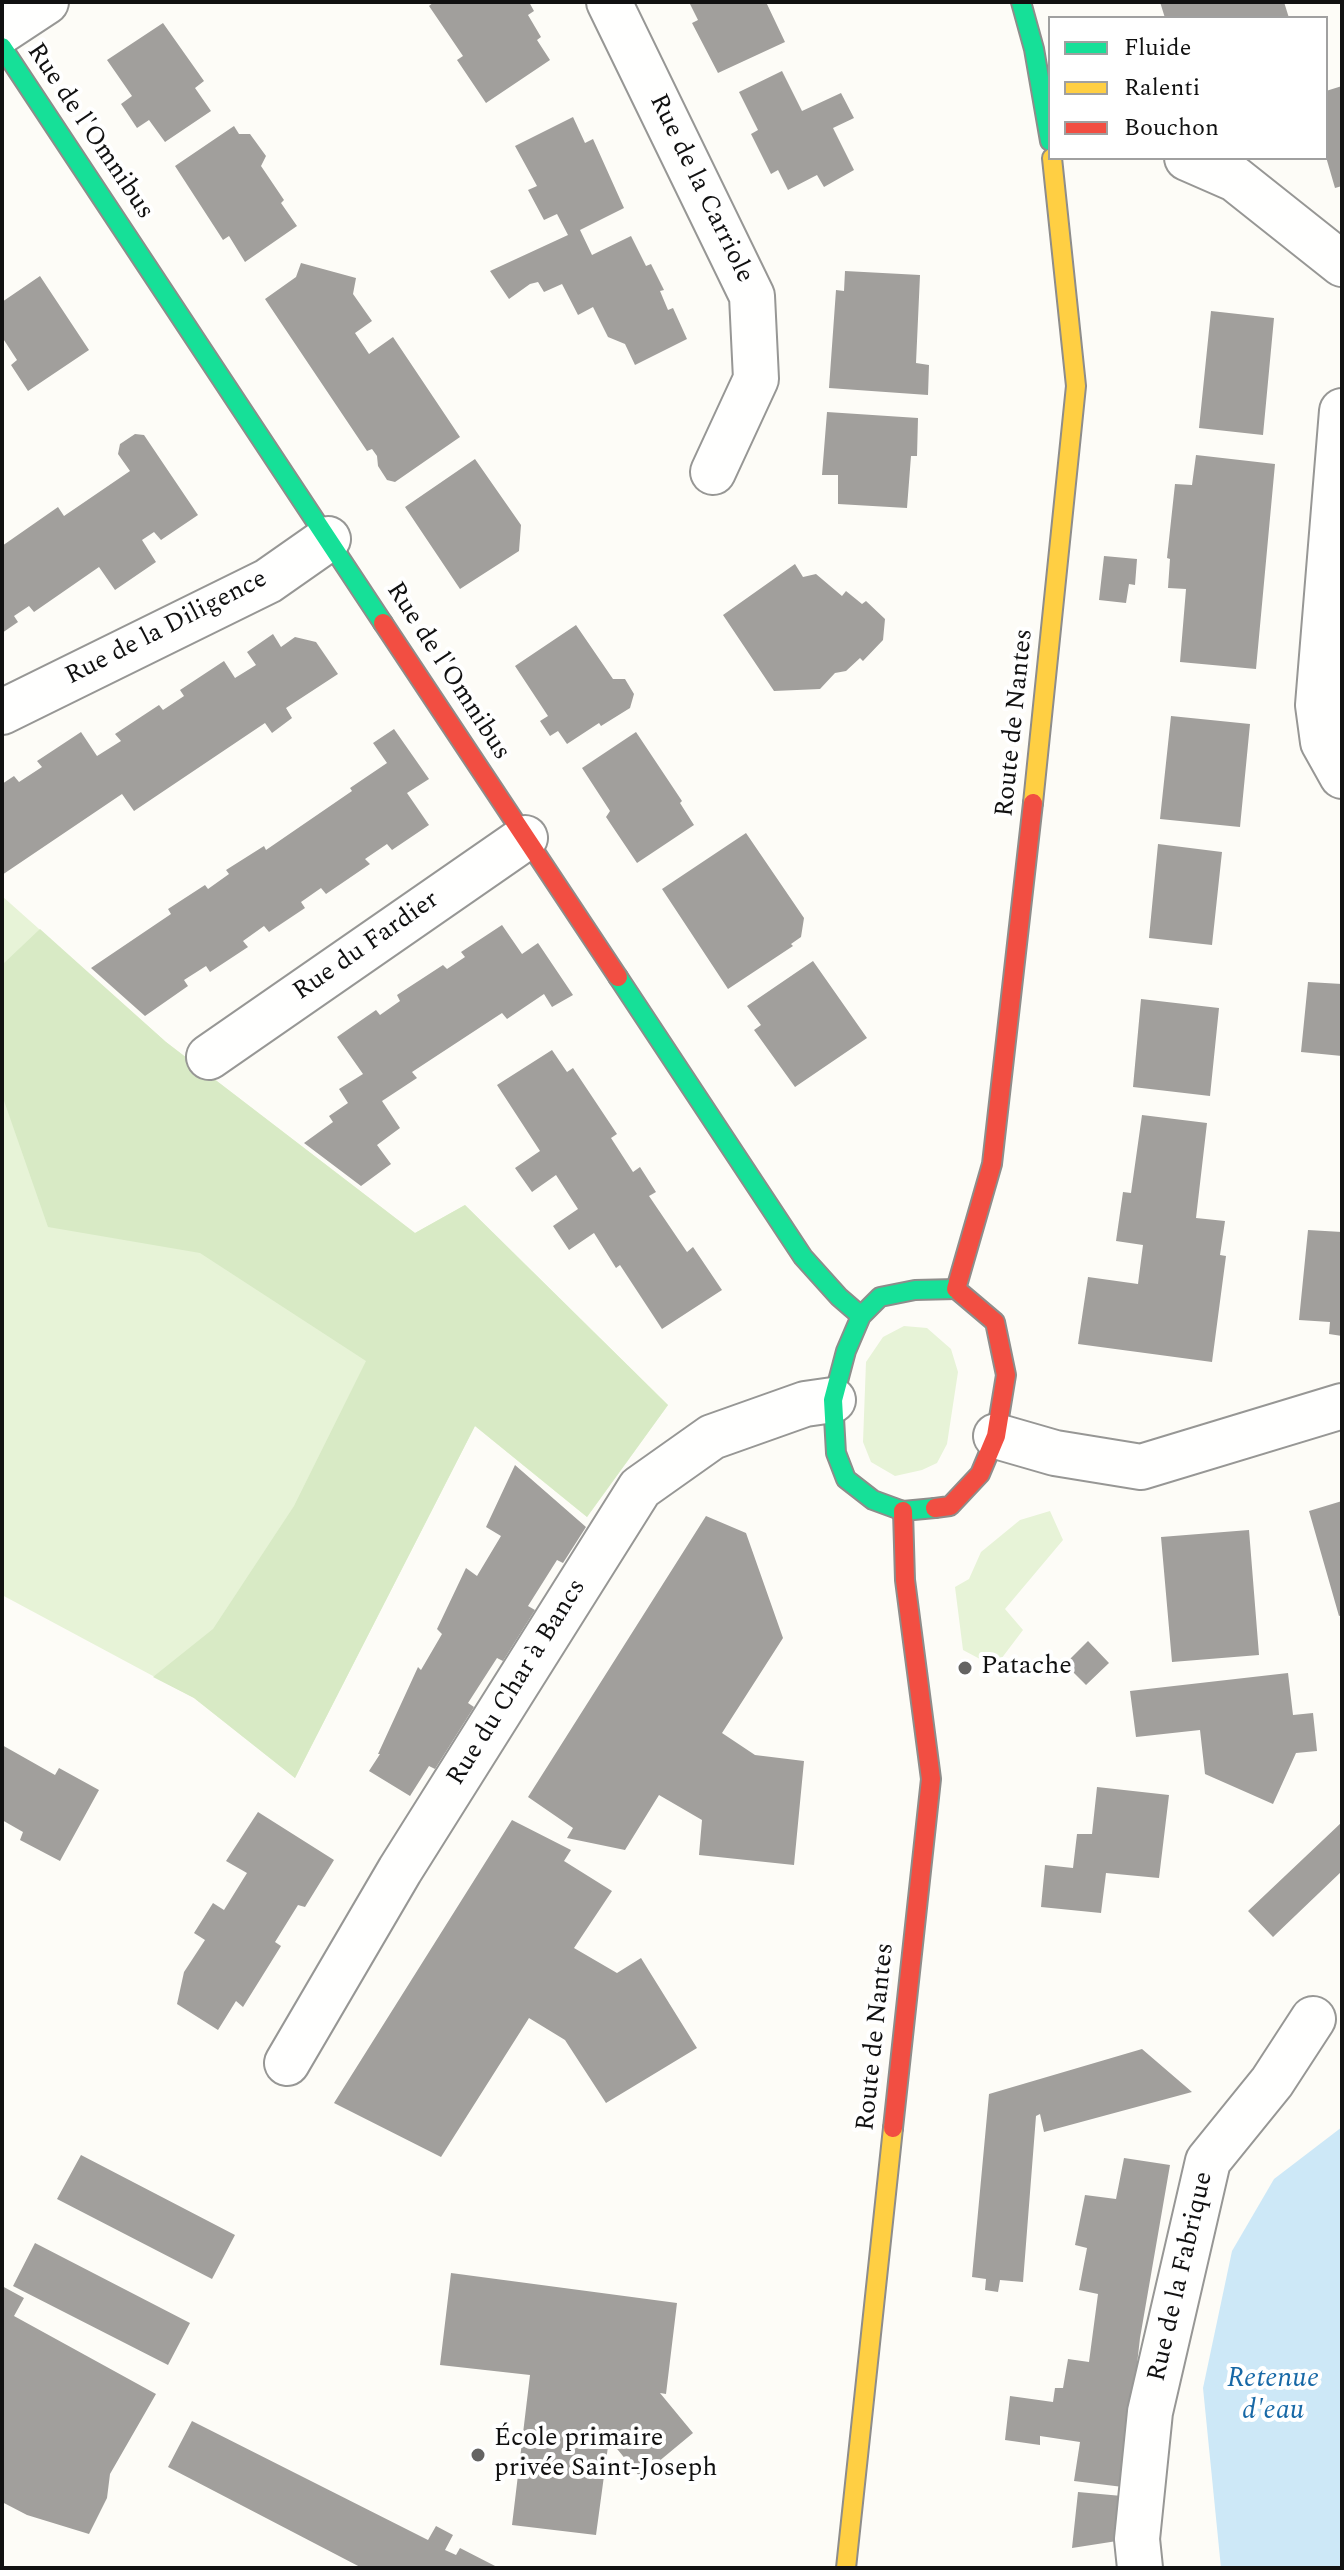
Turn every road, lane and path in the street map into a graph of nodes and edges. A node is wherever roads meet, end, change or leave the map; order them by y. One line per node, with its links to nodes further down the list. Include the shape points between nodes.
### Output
1 (46, 2): 4 (street)
2 (609, 2): 11 (street, Rue de la Carriole, via 752,296 756,379)
3 (1021, 2): 6 (main road)
4 (2, 31)
5 (2, 47): 12 (main road, Rue de l'Omnibus)
6 (1048, 130)
7 (1052, 160): 17 (main road, Route de Nantes, via 1076,386 992,1164)
8 (1192, 160): 9 (street, via 1235,179)
9 (1342, 264)
10 (1342, 411): 14 (street, via 1318,705 1323,742)
11 (713, 472)
12 (328, 539): 13 (street, Rue de la Diligence, via 268,581); 15 (main road, Rue de l'Omnibus)
13 (2, 712)
14 (1342, 776)
15 (525, 838): 16 (street, Rue du Fardier); 18 (main road, Rue de l'Omnibus, via 803,1257)
16 (209, 1057)
17 (956, 1289): 18 (main road, via 880,1297); 21 (main road, via 995,1322 1006,1375)
18 (861, 1316): 19 (main road)
19 (833, 1400): 22 (main road, via 836,1453 846,1479 873,1500); 24 (street, Rue du Char à Bancs, via 805,1404 712,1437 640,1488 400,1870)
20 (1342, 1406): 21 (street, via 1141,1467 1055,1453)
21 (996, 1436): 22 (main road, via 980,1474 950,1506)
22 (903, 1511): 25 (main road, Route de Nantes, via 905,1580 931,1779)
23 (1313, 2019): 26 (street, Rue de la Fabrique, via 1272,2082 1208,2161 1150,2412 1137,2539)
24 (287, 2063)
25 (846, 2568)
26 (1140, 2568)

